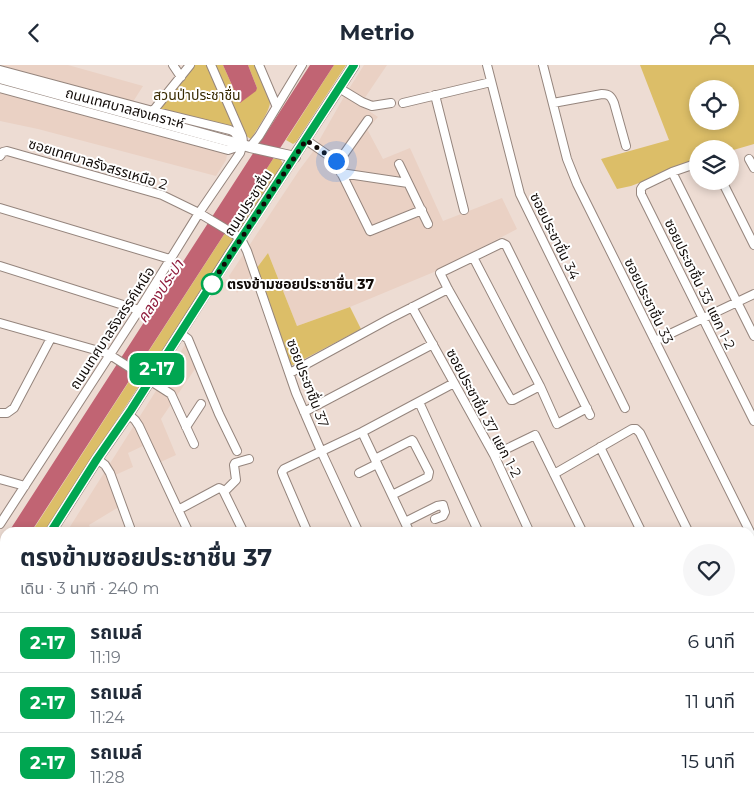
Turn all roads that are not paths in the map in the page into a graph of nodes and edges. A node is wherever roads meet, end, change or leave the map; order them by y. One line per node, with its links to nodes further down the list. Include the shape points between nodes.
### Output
1 (173, 65): 10 (street)
2 (190, 65): 10 (street)
3 (210, 65): 24 (street, via 243,140)
4 (259, 65): 19 (street)
5 (302, 65): 19 (street, ถนนเทศบาลรังสรรค์เหนือ)
6 (354, 65): 14 (main road, ถนนประชาชื่น)
7 (487, 65): 12 (street, ซอยประชาชื่น 34)
8 (543, 65): 18 (street, ซอยประชาชื่น 33)
9 (0, 70): 20 (street, ถนนเทศบาลสงเคราะห์)
10 (181, 77): 20 (street)
11 (0, 78): 24 (main road, ถนนเทศบาลสงเคราะห์)
12 (492, 82): 15 (street); 65 (street, ซอยประชาชื่น 34, via 520,194)
13 (0, 88): 24 (street, ถนนเทศบาลสงเคราะห์, via 228,150)
14 (339, 88): 16 (street, via 372,106); 22 (main road, ถนนประชาชื่น)
15 (435, 95): 17 (street); 38 (street)
16 (391, 103)
17 (403, 103)
18 (552, 103): 23 (street, via 607,94 612,97); 56 (street, ซอยประชาชื่น 33, via 567,159)
19 (276, 105): 24 (street, ถนนเทศบาลรังสรรค์เหนือ)
20 (153, 111): 24 (street, ถนนเทศบาลสงเคราะห์, via 234,132)
21 (368, 119): 28 (street)
22 (306, 140): 26 (main road, ถนนประชาชื่น); 28 (street)
23 (626, 146)
24 (250, 147): 26 (main road, ถนนเทศบาลสงเคราะห์); 39 (street, ถนนเทศบาลรังสรรค์เหนือ, via 240,153)
25 (0, 156): 39 (street, ซอยเทศบาลรังสรรเหนือ 2, via 7,151 162,195)
26 (295, 157): 41 (main road, ถนนประชาชื่น)
27 (749, 159): 31 (street)
28 (337, 164): 33 (street)
29 (399, 165): 34 (street)
30 (689, 166): 32 (street)
31 (754, 168)
32 (672, 172): 48 (street); 51 (street, ซอยประชาชื่น 33 แยก 1-2, via 642,186 642,194)
33 (342, 173): 34 (street); 37 (street, via 370,231)
34 (408, 183): 37 (street)
35 (726, 190): 42 (street)
36 (0, 209): 44 (street)
37 (422, 210): 40 (street)
38 (464, 210)
39 (199, 213): 41 (street, ซอยเทศบาลรังสรรเหนือ 2); 44 (street, ถนนเทศบาลรังสรรค์เหนือ)
40 (428, 224)
41 (236, 236): 53 (main road, ถนนประชาชื่น); 59 (street, ซอยประชาชื่น 37, via 247,251)
42 (754, 245)
43 (473, 257): 46 (street, via 440,273); 62 (street); 62 (street, via 504,244 588,412 557,423)
44 (170, 259): 50 (street, ถนนเทศบาลรังสรรค์เหนือ)
45 (0, 266): 50 (street)
46 (448, 289): 49 (street); 62 (street, via 512,400)
47 (754, 293): 48 (street)
48 (737, 302): 51 (street); 54 (street)
49 (412, 307): 57 (street, ซอยประชาชื่น 37 แยก 1-2); 59 (street)
50 (139, 310): 58 (street, ถนนเทศบาลรังสรรค์เหนือ)
51 (703, 318): 56 (street); 69 (street, ซอยประชาชื่น 33 แยก 1-2)
52 (0, 323): 55 (street)
53 (180, 333): 60 (main road, ถนนประชาชื่น); 74 (street, via 188,339)
54 (754, 336)
55 (51, 338): 58 (street); 67 (street, via 14,408)
56 (655, 341): 102 (street, ซอยประชาชื่น 33)
57 (433, 344): 61 (street, ซอยประชาชื่น 37 แยก 1-2); 66 (street)
58 (111, 356): 60 (street); 83 (street, ถนนเทศบาลรังสรรค์เหนือ)
59 (290, 373): 66 (street, ซอยประชาชื่น 37)
60 (150, 381): 68 (main road, ถนนประชาชื่น); 70 (street, via 171,394)
61 (454, 383): 63 (street); 76 (street, ซอยประชาชื่น 37 แยก 1-2)
62 (540, 386)
63 (419, 402): 71 (street); 97 (street)
64 (201, 403): 70 (street)
65 (626, 408)
66 (304, 412): 75 (street, ซอยประชาชื่น 37)
67 (0, 413)
68 (128, 414): 77 (main road, ถนนประชาชื่น); 86 (street, via 139,426)
69 (754, 421)
70 (186, 427): 72 (street)
71 (362, 432): 75 (street); 79 (street)
72 (194, 444)
73 (600, 447): 81 (street); 100 (street); 101 (street, via 636,429)
74 (237, 451)
75 (320, 451): 94 (street, via 282,472); 95 (street, ซอยประชาชื่น 37)
76 (494, 455): 81 (street, via 535,435); 98 (street, ซอยประชาชื่น 37 แยก 1-2)
77 (97, 459): 90 (main road, ถนนประชาชื่น); 91 (street, via 110,473)
78 (249, 459): 84 (street, via 234,465 236,480)
79 (376, 462): 80 (street); 85 (street); 85 (street, via 414,441 429,472 428,477)
80 (360, 473)
81 (554, 474): 99 (street)
82 (0, 479): 83 (street)
83 (25, 486): 89 (street, ถนนเทศบาลรังสรรค์เหนือ)
84 (224, 492): 86 (street, via 219,488); 93 (street)
85 (392, 495): 88 (street)
86 (178, 510): 92 (street)
87 (435, 519): 88 (street, via 443,516 443,505)
88 (405, 523): 96 (street)
89 (0, 525)
90 (54, 527)
91 (130, 527)
92 (186, 527)
93 (241, 527)
94 (305, 527)
95 (356, 527)
96 (407, 527)
97 (476, 527)
98 (527, 527)
99 (580, 527)
100 (639, 527)
101 (686, 527)
102 (748, 527)

